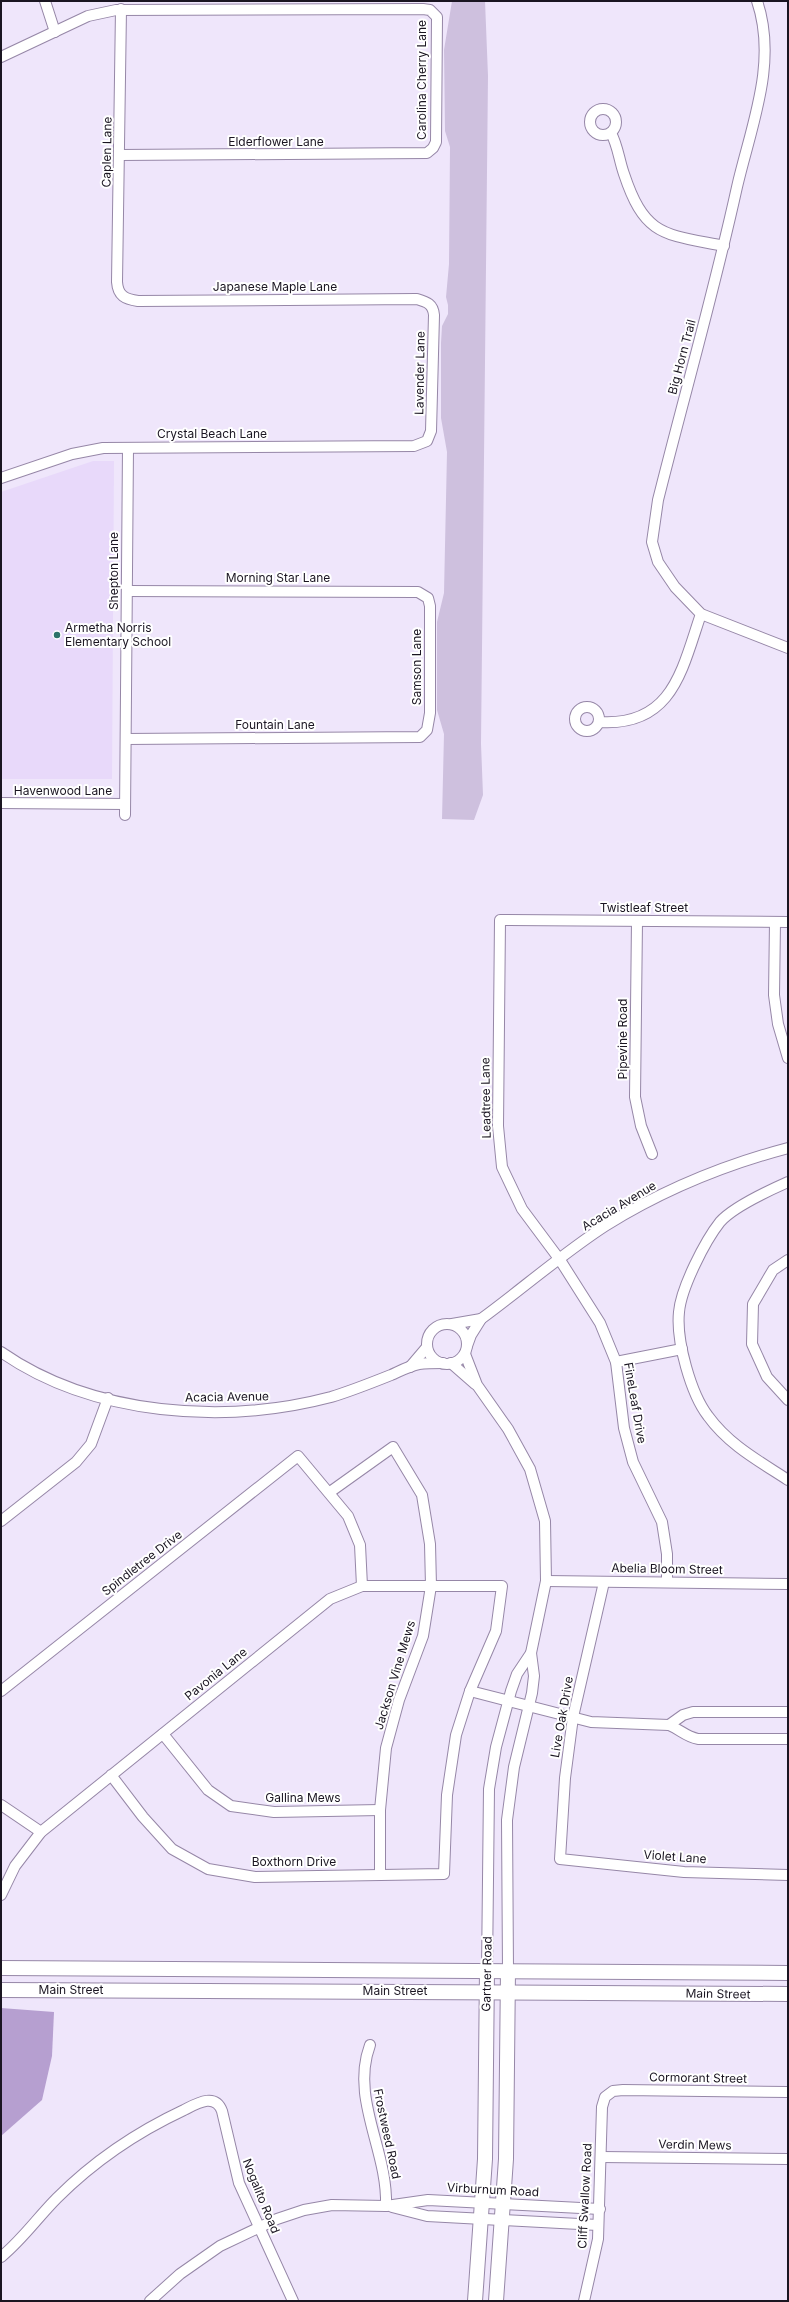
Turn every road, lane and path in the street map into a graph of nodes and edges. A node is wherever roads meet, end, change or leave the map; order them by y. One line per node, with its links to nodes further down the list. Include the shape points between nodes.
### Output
1 (45, 1): 4 (street)
2 (756, 1): 9 (street, Big Horn Trail, via 765,46 762,84)
3 (121, 9): 4 (street, via 94,14); 7 (street, Carolina Cherry Lane, via 423,9 432,12 437,17 436,140); 8 (street, Caplen Lane)
4 (55, 32): 5 (street)
5 (1, 57)
6 (611, 133): 9 (street, via 631,194 647,221 657,230 670,235)
7 (432, 150): 8 (street, Elderflower Lane, via 422,154)
8 (120, 156): 10 (street, Caplen Lane, via 117,282)
9 (724, 246): 17 (street, Big Horn Trail, via 658,500 652,535 655,553 663,571)
10 (120, 294): 11 (street, Japanese Maple Lane, via 127,299 138,301 417,299)
11 (430, 305): 12 (street, Lavender Lane, via 434,315 432,423)
12 (427, 441): 13 (street, Crystal Beach Lane, via 414,446)
13 (128, 448): 14 (street, Crystal Beach Lane, via 84,451); 15 (street, Shepton Lane)
14 (1, 478)
15 (127, 591): 16 (street, Morning Star Lane, via 418,592); 21 (street, Shepton Lane)
16 (428, 598): 20 (street, Samson Lane, via 430,713 429,724)
17 (701, 614): 18 (street, Big Horn Trail); 19 (street, via 680,673 667,697 657,706 630,720)
18 (788, 648)
19 (599, 722)
20 (424, 734): 21 (street, Fountain Lane, via 414,737)
21 (126, 739): 23 (street, Shepton Lane)
22 (1, 803): 23 (street, Havenwood Lane)
23 (126, 804): 24 (street, Shepton Lane)
24 (125, 815)
25 (500, 920): 26 (street, Twistleaf Street); 33 (street, Leadtree Lane, via 498,1126 502,1166 522,1209)
26 (637, 921): 27 (street, Twistleaf Street); 31 (street, Pipevine Road, via 635,1097 641,1126)
27 (775, 922): 28 (street, Twistleaf Street); 29 (street, via 774,995 778,1024)
28 (788, 922)
29 (788, 1058)
30 (788, 1148): 33 (street, Acacia Avenue, via 744,1161 668,1192 604,1227)
31 (652, 1154)
32 (788, 1182): 38 (street, via 757,1196 721,1221 694,1265 679,1312)
33 (560, 1260): 35 (street, Acacia Avenue); 41 (street, FineLeaf Drive, via 600,1323)
34 (788, 1260): 46 (street, via 773,1270 753,1304 752,1344 767,1377)
35 (481, 1319): 36 (street); 39 (street, via 471,1335)
36 (450, 1324): 37 (street, via 437,1327 431,1333); 39 (street, via 464,1332)
37 (426, 1347): 42 (street, via 435,1360); 43 (street)
38 (682, 1349): 41 (street); 47 (street, via 692,1387 707,1416 731,1443)
39 (466, 1350): 42 (street); 44 (street)
40 (1, 1352): 45 (street, Acacia Avenue, via 16,1363 68,1388)
41 (616, 1362): 52 (street, FineLeaf Drive, via 624,1428 633,1462 662,1522 667,1554)
42 (447, 1363): 43 (street, Acacia Avenue); 44 (street)
43 (410, 1367): 45 (street, Acacia Avenue, via 333,1396 294,1406 251,1412 199,1412 151,1407)
44 (477, 1385): 50 (street, Gartner Road, via 508,1429 530,1469 545,1521)
45 (108, 1398): 49 (street, via 91,1444 76,1462)
46 (788, 1400)
47 (788, 1480)
48 (330, 1492): 54 (street, via 348,1516 360,1545); 55 (street, Jackson Vine Mews, via 393,1447 422,1495 430,1544); 57 (street, Spindletree Drive, via 298,1456)
49 (1, 1521)
50 (546, 1581): 51 (street, Abelia Bloom Street); 56 (street, Gartner Road)
51 (604, 1582): 52 (street, Abelia Bloom Street); 62 (street, Live Oak Drive)
52 (667, 1582): 53 (street, Abelia Bloom Street)
53 (788, 1584)
54 (362, 1586): 55 (street, Pavonia Lane); 64 (street, Pavonia Lane, via 330,1598)
55 (431, 1586): 58 (street, Pavonia Lane, via 502,1586 496,1631); 68 (street, Jackson Vine Mews, via 423,1636 399,1700 386,1748)
56 (531, 1653): 59 (street, Gartner Road, via 517,1674); 60 (street, Gartner Road, via 534,1676)
57 (1, 1691)
58 (470, 1691): 59 (street); 71 (street, Boxthorn Drive, via 456,1735 447,1796 444,1874)
59 (509, 1701): 60 (street); 75 (street, Gartner Road, via 496,1748 489,1789)
60 (529, 1706): 62 (street); 76 (street, Gartner Road, via 514,1768 507,1820)
61 (788, 1712): 63 (street, via 693,1712 683,1715)
62 (573, 1716): 63 (street, via 591,1722); 70 (street, Live Oak Drive, via 565,1778)
63 (669, 1725): 65 (street, via 680,1729 687,1737 698,1739)
64 (163, 1734): 66 (street, Pavonia Lane); 68 (street, Gallina Mews, via 208,1790 231,1806 274,1812)
65 (788, 1739)
66 (111, 1775): 69 (street, Pavonia Lane); 71 (street, Boxthorn Drive, via 143,1818 172,1849 208,1869 255,1877)
67 (1, 1805): 69 (street)
68 (380, 1810): 71 (street, Jackson Vine Mews)
69 (41, 1832): 73 (street, Pavonia Lane, via 15,1866)
70 (560, 1859): 72 (street, Violet Lane, via 684,1872)
71 (380, 1875)
72 (788, 1875)
73 (1, 1895)
74 (1, 1968): 75 (main road, Main Street)
75 (487, 1970): 76 (main road, Main Street); 79 (main road, Gartner Road)
76 (508, 1970): 77 (main road, Main Street); 80 (main road, Gartner Road)
77 (788, 1972)
78 (1, 1990): 79 (main road, Main Street)
79 (486, 1992): 80 (main road, Main Street); 87 (main road, Gartner Road, via 486,2119)
80 (508, 1992): 81 (main road, Main Street); 88 (main road, Gartner Road)
81 (788, 1994)
82 (370, 2045): 89 (street, Frostweed Road, via 364,2061 364,2088 384,2173)
83 (788, 2092): 84 (street, Cormorant Street, via 623,2090)
84 (608, 2094): 85 (street, Cliff Swallow Road, via 602,2107)
85 (601, 2157): 86 (street, Verdin Mews); 90 (street, Cliff Swallow Road)
86 (788, 2160)
87 (482, 2203): 88 (street, Virburnum Road); 89 (street, Virburnum Road, via 428,2200); 91 (main road, Gartner Road)
88 (503, 2204): 90 (street, Virburnum Road); 92 (main road, Gartner Road)
89 (386, 2206): 91 (street, Virburnum Road, via 427,2216); 94 (street, Virburnum Road, via 320,2206 284,2216)
90 (600, 2208): 93 (street, Cliff Swallow Road)
91 (481, 2219): 92 (street, Virburnum Road); 98 (main road, Gartner Road)
92 (502, 2220): 93 (street, Virburnum Road); 99 (main road, Gartner Road)
93 (598, 2225): 100 (street, Cliff Swallow Road, via 592,2270)
94 (258, 2227): 95 (street, Nogalito Road, via 238,2178 220,2106 213,2101 202,2102 138,2134 103,2158 58,2198); 96 (street, Virburnum Road, via 202,2258); 97 (street, Nogalito Road)
95 (1, 2257)
96 (150, 2301)
97 (293, 2301)
98 (475, 2301)
99 (496, 2301)
100 (584, 2301)

